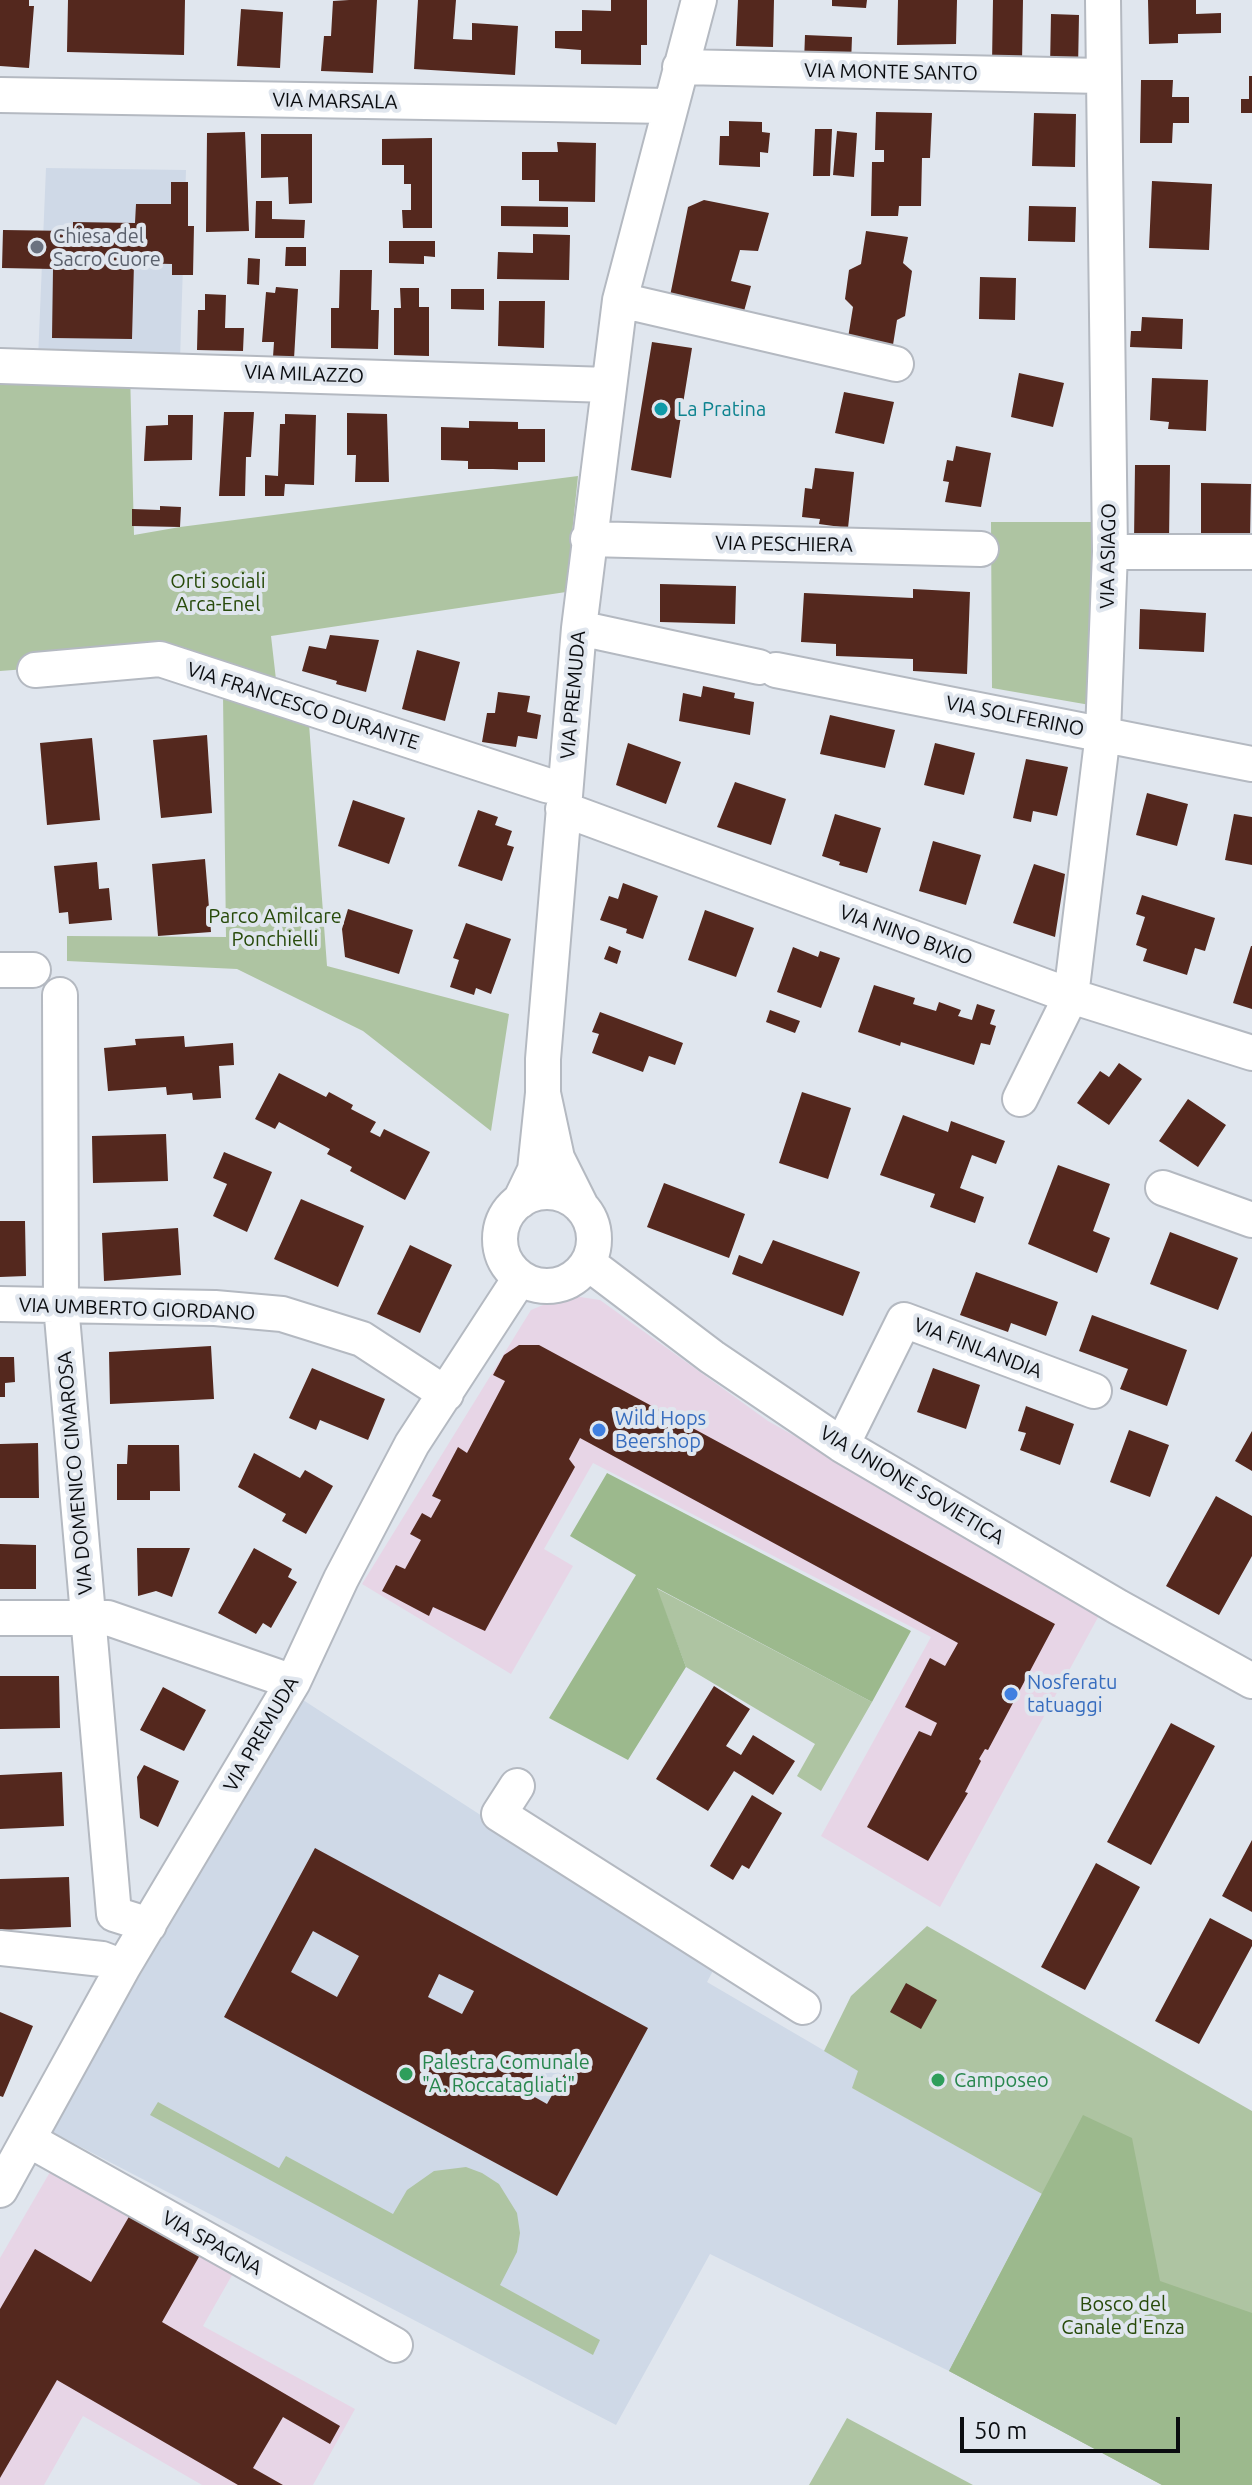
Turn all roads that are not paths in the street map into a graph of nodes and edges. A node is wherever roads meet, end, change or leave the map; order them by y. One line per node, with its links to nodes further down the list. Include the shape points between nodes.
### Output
1 (699, 0): 3 (street, VIA PREMUDA)
2 (1103, 0): 4 (street, VIA ASIAGO)
3 (680, 67): 4 (street, VIA MONTE SANTO); 6 (street, VIA PREMUDA)
4 (1102, 76): 13 (street, VIA ASIAGO)
5 (0, 95): 6 (street, VIA MARSALA)
6 (669, 106): 7 (street, VIA PREMUDA)
7 (620, 300): 8 (street); 10 (street, VIA PREMUDA)
8 (896, 364)
9 (0, 366): 10 (street, VIA MILAZZO)
10 (609, 385): 11 (street, VIA PREMUDA)
11 (588, 539): 12 (street, VIA PESCHIERA); 15 (street, VIA PREMUDA)
12 (981, 549)
13 (1110, 552): 14 (street); 17 (street, VIA ASIAGO)
14 (1252, 552)
15 (579, 628): 17 (street, VIA SOLFERINO); 19 (street, VIA PREMUDA)
16 (35, 670): 19 (street, VIA FRANCESCO DURANTE, via 160,659 546,785)
17 (1103, 733): 18 (street, VIA SOLFERINO); 21 (street, VIA ASIAGO)
18 (1252, 764)
19 (564, 799): 21 (street, VIA NINO BIXIO); 23 (street, VIA PREMUDA)
20 (60, 995): 32 (street, VIA DOMENICO CIMAROSA)
21 (1071, 996): 22 (street, VIA NINO BIXIO); 24 (street, VIA ASIAGO)
22 (1252, 1053)
23 (543, 1093): 26 (street, VIA PREMUDA, via 535,1170); 27 (street, VIA PREMUDA, via 557,1158)
24 (1020, 1099)
25 (1163, 1188): 28 (street)
26 (520, 1201): 27 (street, via 558,1193); 30 (street, VIA PREMUDA, via 508,1214 501,1241 503,1256)
27 (582, 1208): 29 (street, VIA PREMUDA, via 594,1235)
28 (1252, 1220)
29 (588, 1263): 30 (street, via 565,1283 534,1285); 35 (street, VIA UNIONE SOVIETICA, via 712,1357)
30 (520, 1278): 34 (street, VIA PREMUDA)
31 (0, 1304): 32 (street, VIA UMBERTO GIORDANO)
32 (61, 1305): 34 (street, VIA UMBERTO GIORDANO, via 282,1314 362,1339); 37 (street, VIA DOMENICO CIMAROSA)
33 (1094, 1391): 35 (street, VIA FINLANDIA, via 904,1320)
34 (446, 1394): 39 (street, VIA PREMUDA, via 405,1458)
35 (842, 1445): 38 (street, VIA UNIONE SOVIETICA)
36 (0, 1618): 37 (street)
37 (87, 1618): 39 (street, via 108,1618); 41 (street, VIA DOMENICO CIMAROSA, via 114,1914)
38 (1252, 1681)
39 (293, 1682): 41 (street, VIA PREMUDA)
40 (517, 1786): 44 (street, via 499,1814)
41 (149, 1925): 43 (street, VIA PREMUDA)
42 (0, 1948): 43 (street, via 102,1959)
43 (123, 1967): 45 (street, VIA PREMUDA)
44 (803, 2007)
45 (29, 2140): 46 (street, VIA PREMUDA); 47 (street, VIA SPAGNA)
46 (0, 2190)
47 (395, 2345)

